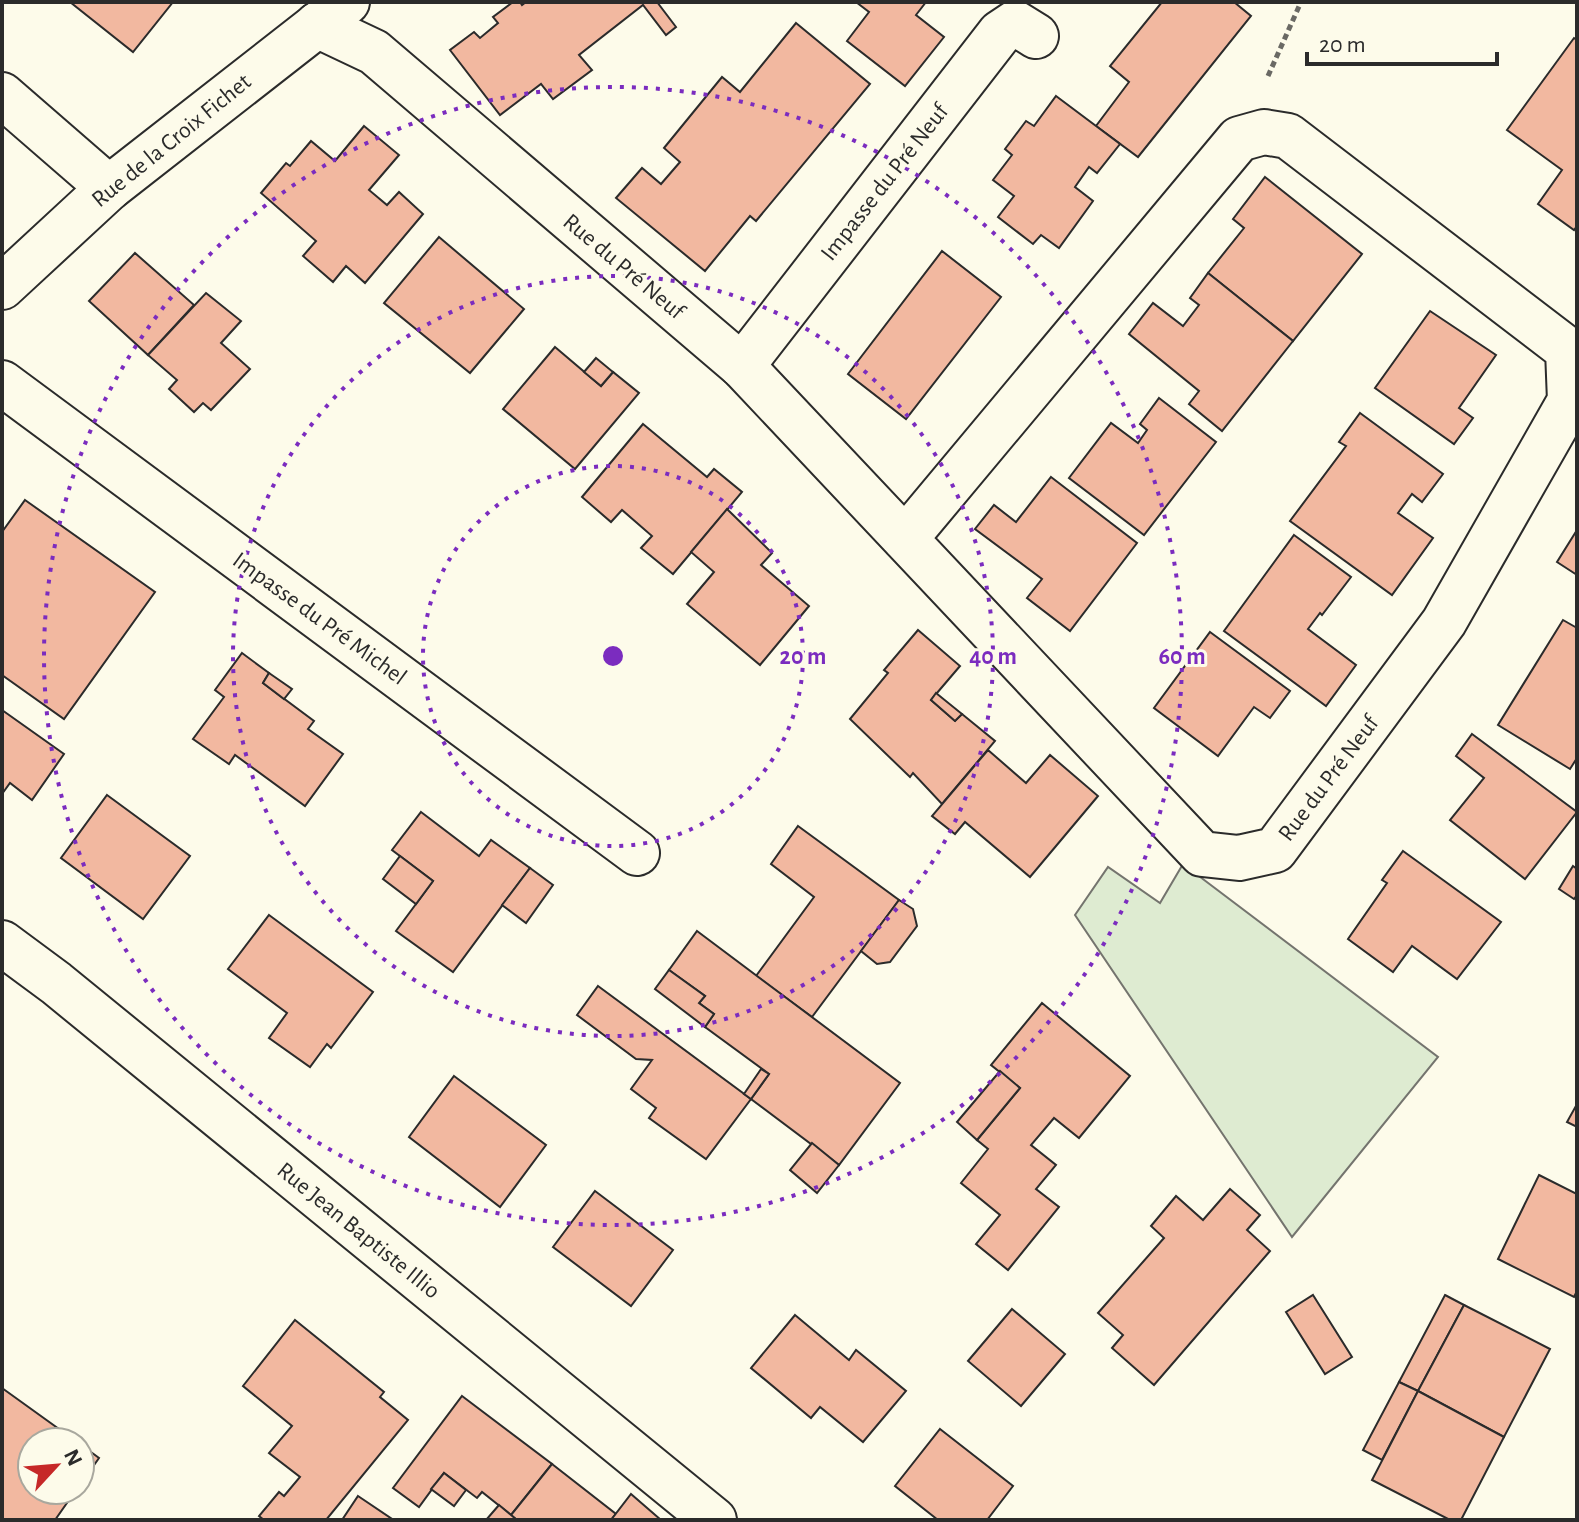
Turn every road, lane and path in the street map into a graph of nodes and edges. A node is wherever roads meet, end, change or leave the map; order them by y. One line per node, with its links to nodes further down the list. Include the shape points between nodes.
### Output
1 (1301, 2): 5 (path)
2 (332, 13): 6 (street, Rue de la Croix Fichet); 9 (street, Rue du Pré Neuf)
3 (1036, 36): 9 (street, Impasse du Pré Neuf, via 1015,23 1000,33)
4 (2, 95): 6 (street)
5 (1239, 139): 8 (street, Rue du Pré Neuf, via 1264,132 1288,136); 11 (street)
6 (109, 188): 7 (street, Rue de la Croix Fichet)
7 (2, 287)
8 (1572, 344): 11 (street, Rue du Pré Neuf, via 1570,401 1444,622 1275,850 1239,858 1202,854)
9 (742, 366): 11 (street, Rue du Pré Neuf)
10 (2, 383): 12 (street, Impasse du Pré Michel)
11 (905, 539)
12 (637, 853)
13 (2, 943): 14 (street, Rue Jean Baptiste Illio)
14 (714, 1520)

